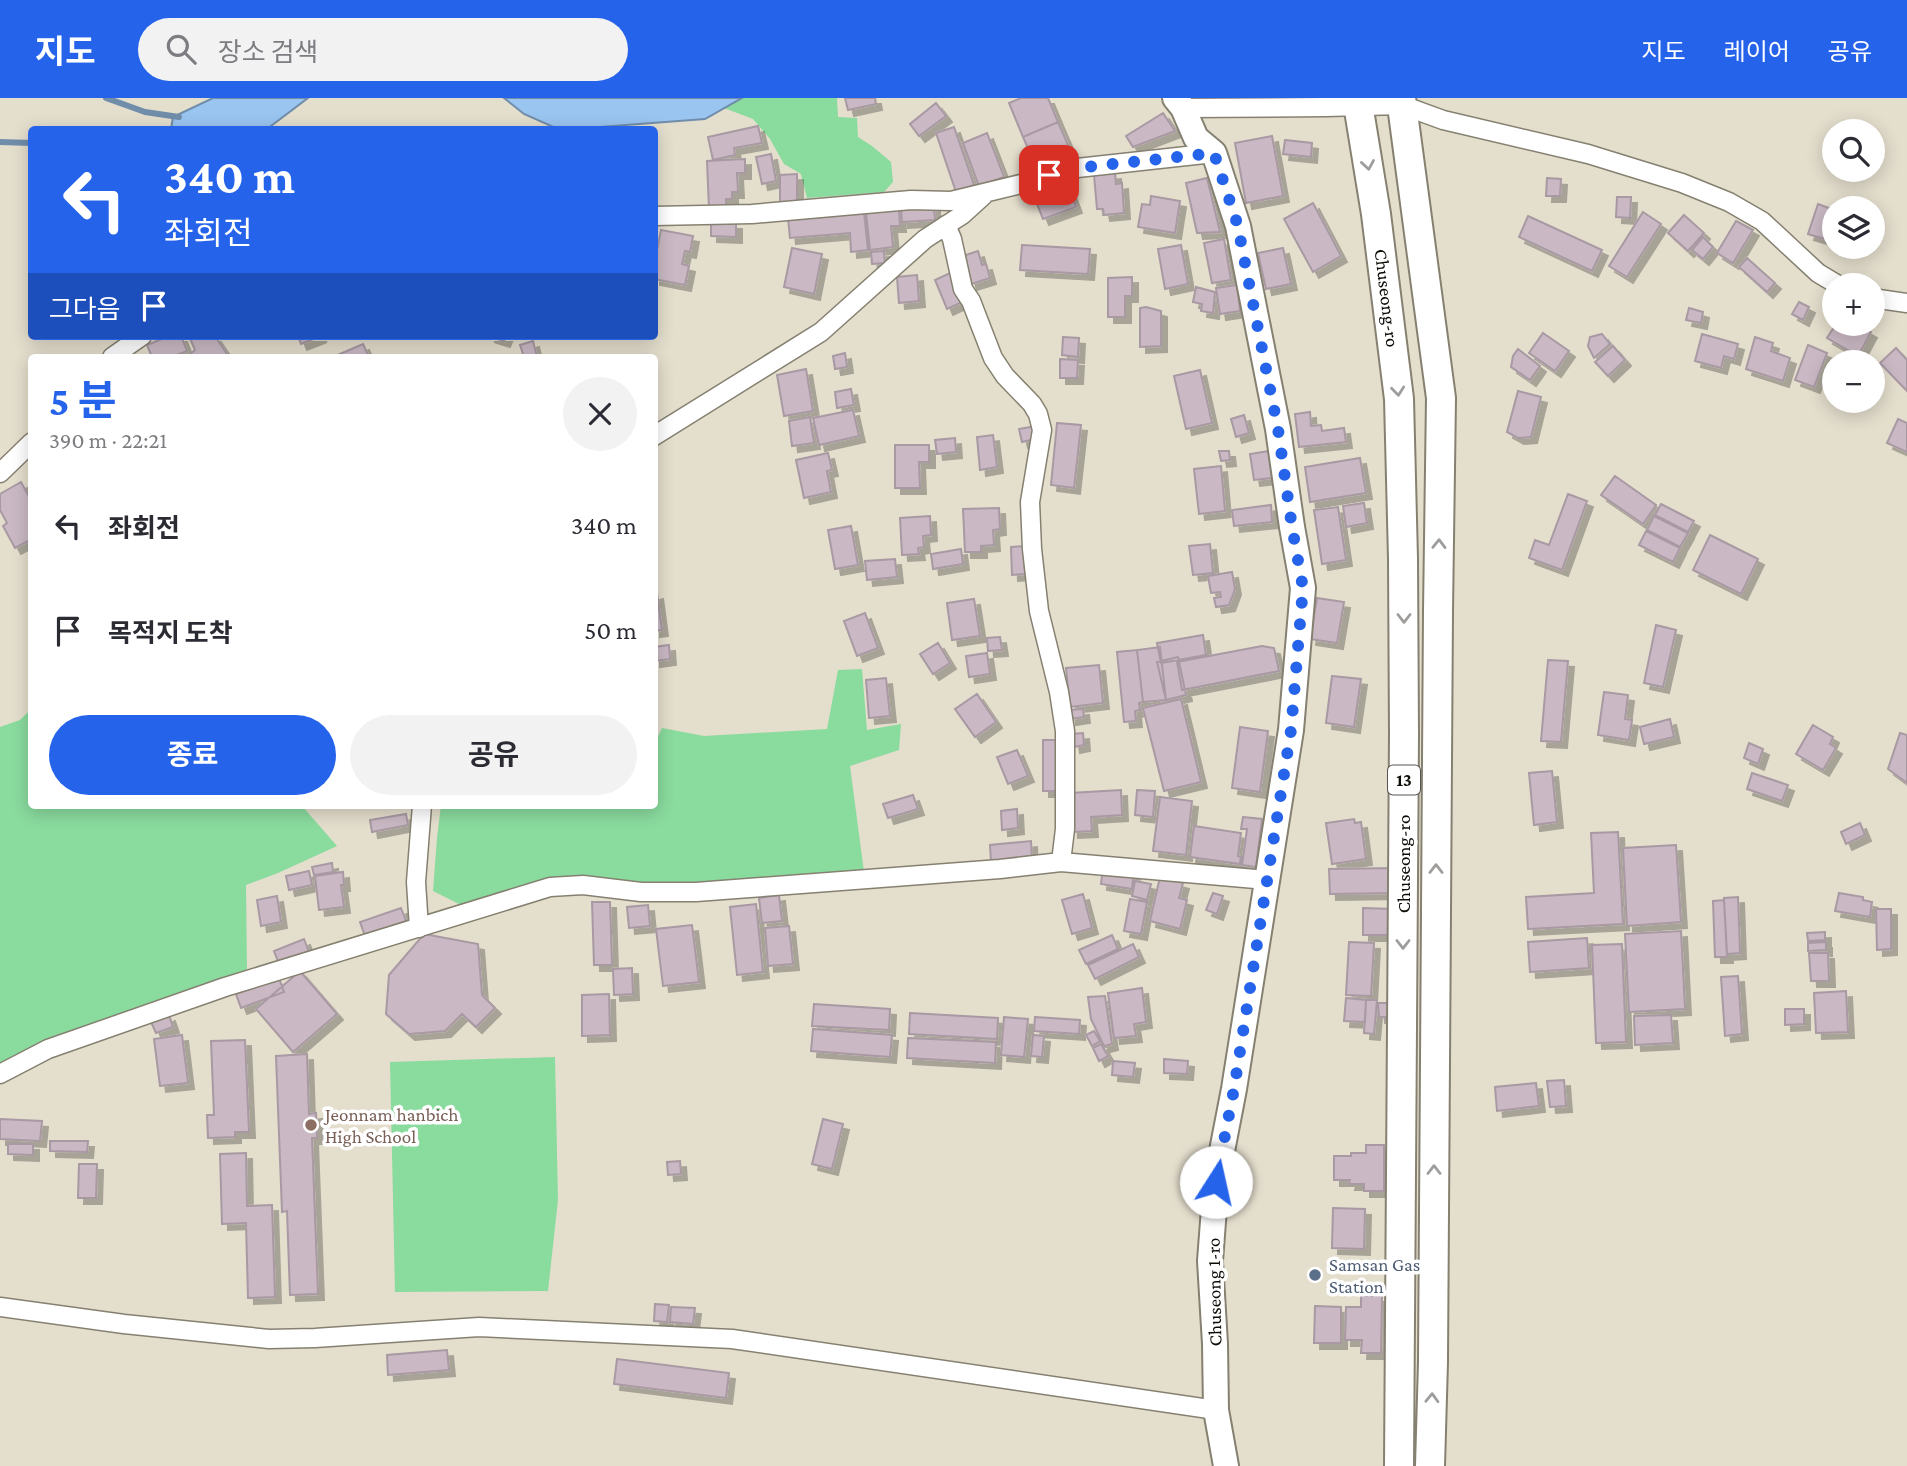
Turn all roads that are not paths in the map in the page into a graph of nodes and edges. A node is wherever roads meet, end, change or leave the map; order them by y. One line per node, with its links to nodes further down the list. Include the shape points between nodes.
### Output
1 (1357, 102): 2 (street); 3 (street); 24 (main road, Chuseong-ro / 13, one-way to 24, via 1399,399 1404,748)
2 (1402, 102): 8 (street, via 1443,120 1588,154 1729,202 1762,221); 25 (main road, Chuseong-ro / 13, one-way to 2, via 1441,398)
3 (1179, 103): 4 (street, Chuseong 1-ro, via 1196,138)
4 (1214, 153): 5 (street, via 1068,169); 18 (street, Chuseong 1-ro, via 1238,226 1303,588 1291,730)
5 (988, 192): 6 (street, via 951,201); 7 (street)
6 (658, 216)
7 (946, 225): 13 (street, via 821,332); 17 (street, via 963,289 993,358 1032,404 1042,430 1030,502 1039,611 1065,731)
8 (1822, 275)
9 (1885, 300): 10 (street)
10 (1907, 303)
11 (136, 340): 12 (street)
12 (116, 354)
13 (658, 434)
14 (28, 446): 15 (street)
15 (0, 473)
16 (422, 809): 19 (street)
17 (1061, 862): 18 (street); 19 (street, via 696,892 550,887)
18 (1267, 880): 22 (street, Chuseong 1-ro, via 1216,1182 1210,1261)
19 (418, 929): 20 (street, via 225,987 48,1049)
20 (0, 1074)
21 (0, 1307): 22 (street, via 269,1339 479,1327 732,1339)
22 (1216, 1410): 23 (street, Chuseong 1-ro)
23 (1226, 1466)
24 (1399, 1466)
25 (1430, 1466)

